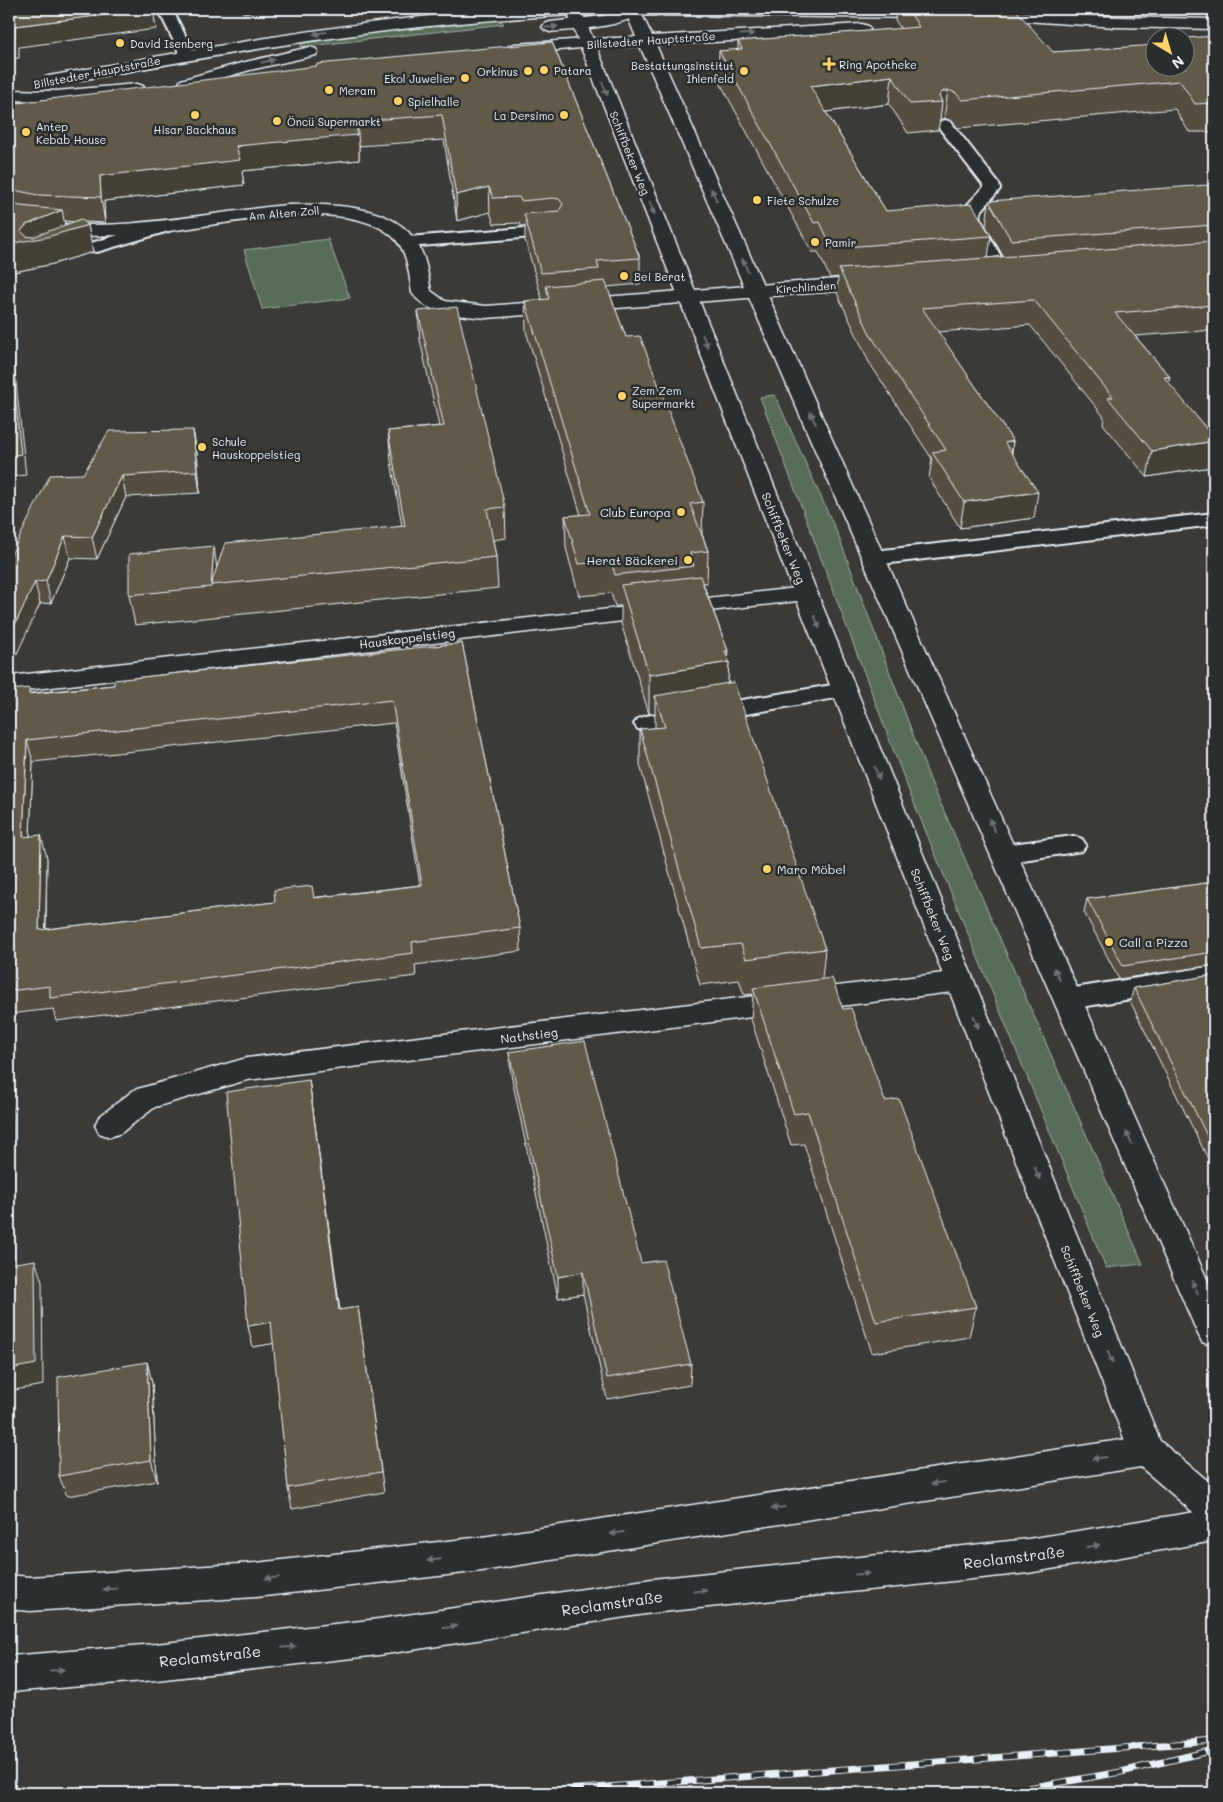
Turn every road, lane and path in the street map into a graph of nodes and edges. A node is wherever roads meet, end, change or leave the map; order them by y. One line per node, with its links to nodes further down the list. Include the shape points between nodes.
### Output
1 (165, 9): 19 (lane)
2 (850, 9): 5 (main road)
3 (914, 9): 6 (lane)
4 (633, 10): 5 (main road, Billstedter Hauptstraße); 7 (main road, Billstedter Hauptstraße, via 620,18); 15 (main road)
5 (868, 12): 6 (main road, Billstedter Hauptstraße)
6 (931, 13): 8 (main road, Billstedter Hauptstraße)
7 (575, 14): 13 (main road, Billstedter Hauptstraße, one-way to 7); 16 (main road, Schiffbeker Weg); 19 (main road, Billstedter Hauptstraße, one-way to 19, via 517,12 412,20)
8 (951, 14)
9 (971, 21): 10 (main road)
10 (1214, 24)
11 (913, 28): 12 (main road)
12 (942, 28)
13 (533, 29)
14 (875, 29): 15 (main road, Billstedter Hauptstraße, one-way to 14)
15 (646, 39): 16 (main road, Billstedter Hauptstraße); 38 (main road, one-way to 15)
16 (586, 44): 18 (main road, Billstedter Hauptstraße); 39 (main road, Schiffbeker Weg, one-way to 39)
17 (324, 50): 21 (main road, Billstedter Hauptstraße, one-way to 17)
18 (496, 51)
19 (187, 55): 22 (main road, Billstedter Hauptstraße)
20 (293, 72): 21 (main road, Billstedter Hauptstraße)
21 (187, 83): 24 (main road, Billstedter Hauptstraße)
22 (9, 90)
23 (9, 95): 24 (main road, Billstedter Hauptstraße)
24 (56, 96): 25 (main road)
25 (9, 108)
26 (945, 125): 35 (lane, via 991,184 992,189 970,216)
27 (9, 221): 29 (main road, Am Alten Zoll, via 53,230)
28 (166, 226): 29 (main road, Am Alten Zoll); 31 (main road, Am Alten Zoll, via 295,210 344,210 366,214 385,223); 33 (lane)
29 (114, 229): 32 (lane)
30 (553, 230): 31 (lane)
31 (407, 242): 39 (main road, Am Alten Zoll, via 412,249 422,293 440,306 486,312)
32 (66, 246)
33 (97, 247)
34 (1020, 272): 35 (main road)
35 (1001, 273): 36 (main road)
36 (982, 274)
37 (897, 281): 38 (main road, Kirchlinden)
38 (757, 291): 39 (main road); 41 (main road, one-way to 38)
39 (687, 296): 42 (main road, Schiffbeker Weg, one-way to 42)
40 (1214, 519): 41 (lane)
41 (874, 558): 47 (main road, one-way to 41)
42 (806, 594): 43 (main road, Hauskoppelstieg); 44 (main road, Schiffbeker Weg, one-way to 44)
43 (9, 684)
44 (844, 690): 45 (lane); 49 (main road, Schiffbeker Weg, one-way to 49)
45 (646, 724)
46 (1073, 845): 47 (lane)
47 (1004, 854): 50 (main road, one-way to 47)
48 (1214, 976): 50 (lane)
49 (960, 981): 51 (main road, Nathstieg, via 247,1069 145,1098); 53 (main road, Schiffbeker Weg, one-way to 53)
50 (1068, 999): 52 (main road, one-way to 50)
51 (110, 1126)
52 (1214, 1332)
53 (1147, 1451): 54 (main road, Schiffbeker Weg); 56 (main road, one-way to 56, via 482,1554 256,1580)
54 (1214, 1508)
55 (1214, 1525): 57 (main road, Reclamstraße, one-way to 55, via 156,1662 379,1637 652,1596 1028,1556)
56 (16, 1595)
57 (9, 1674)

